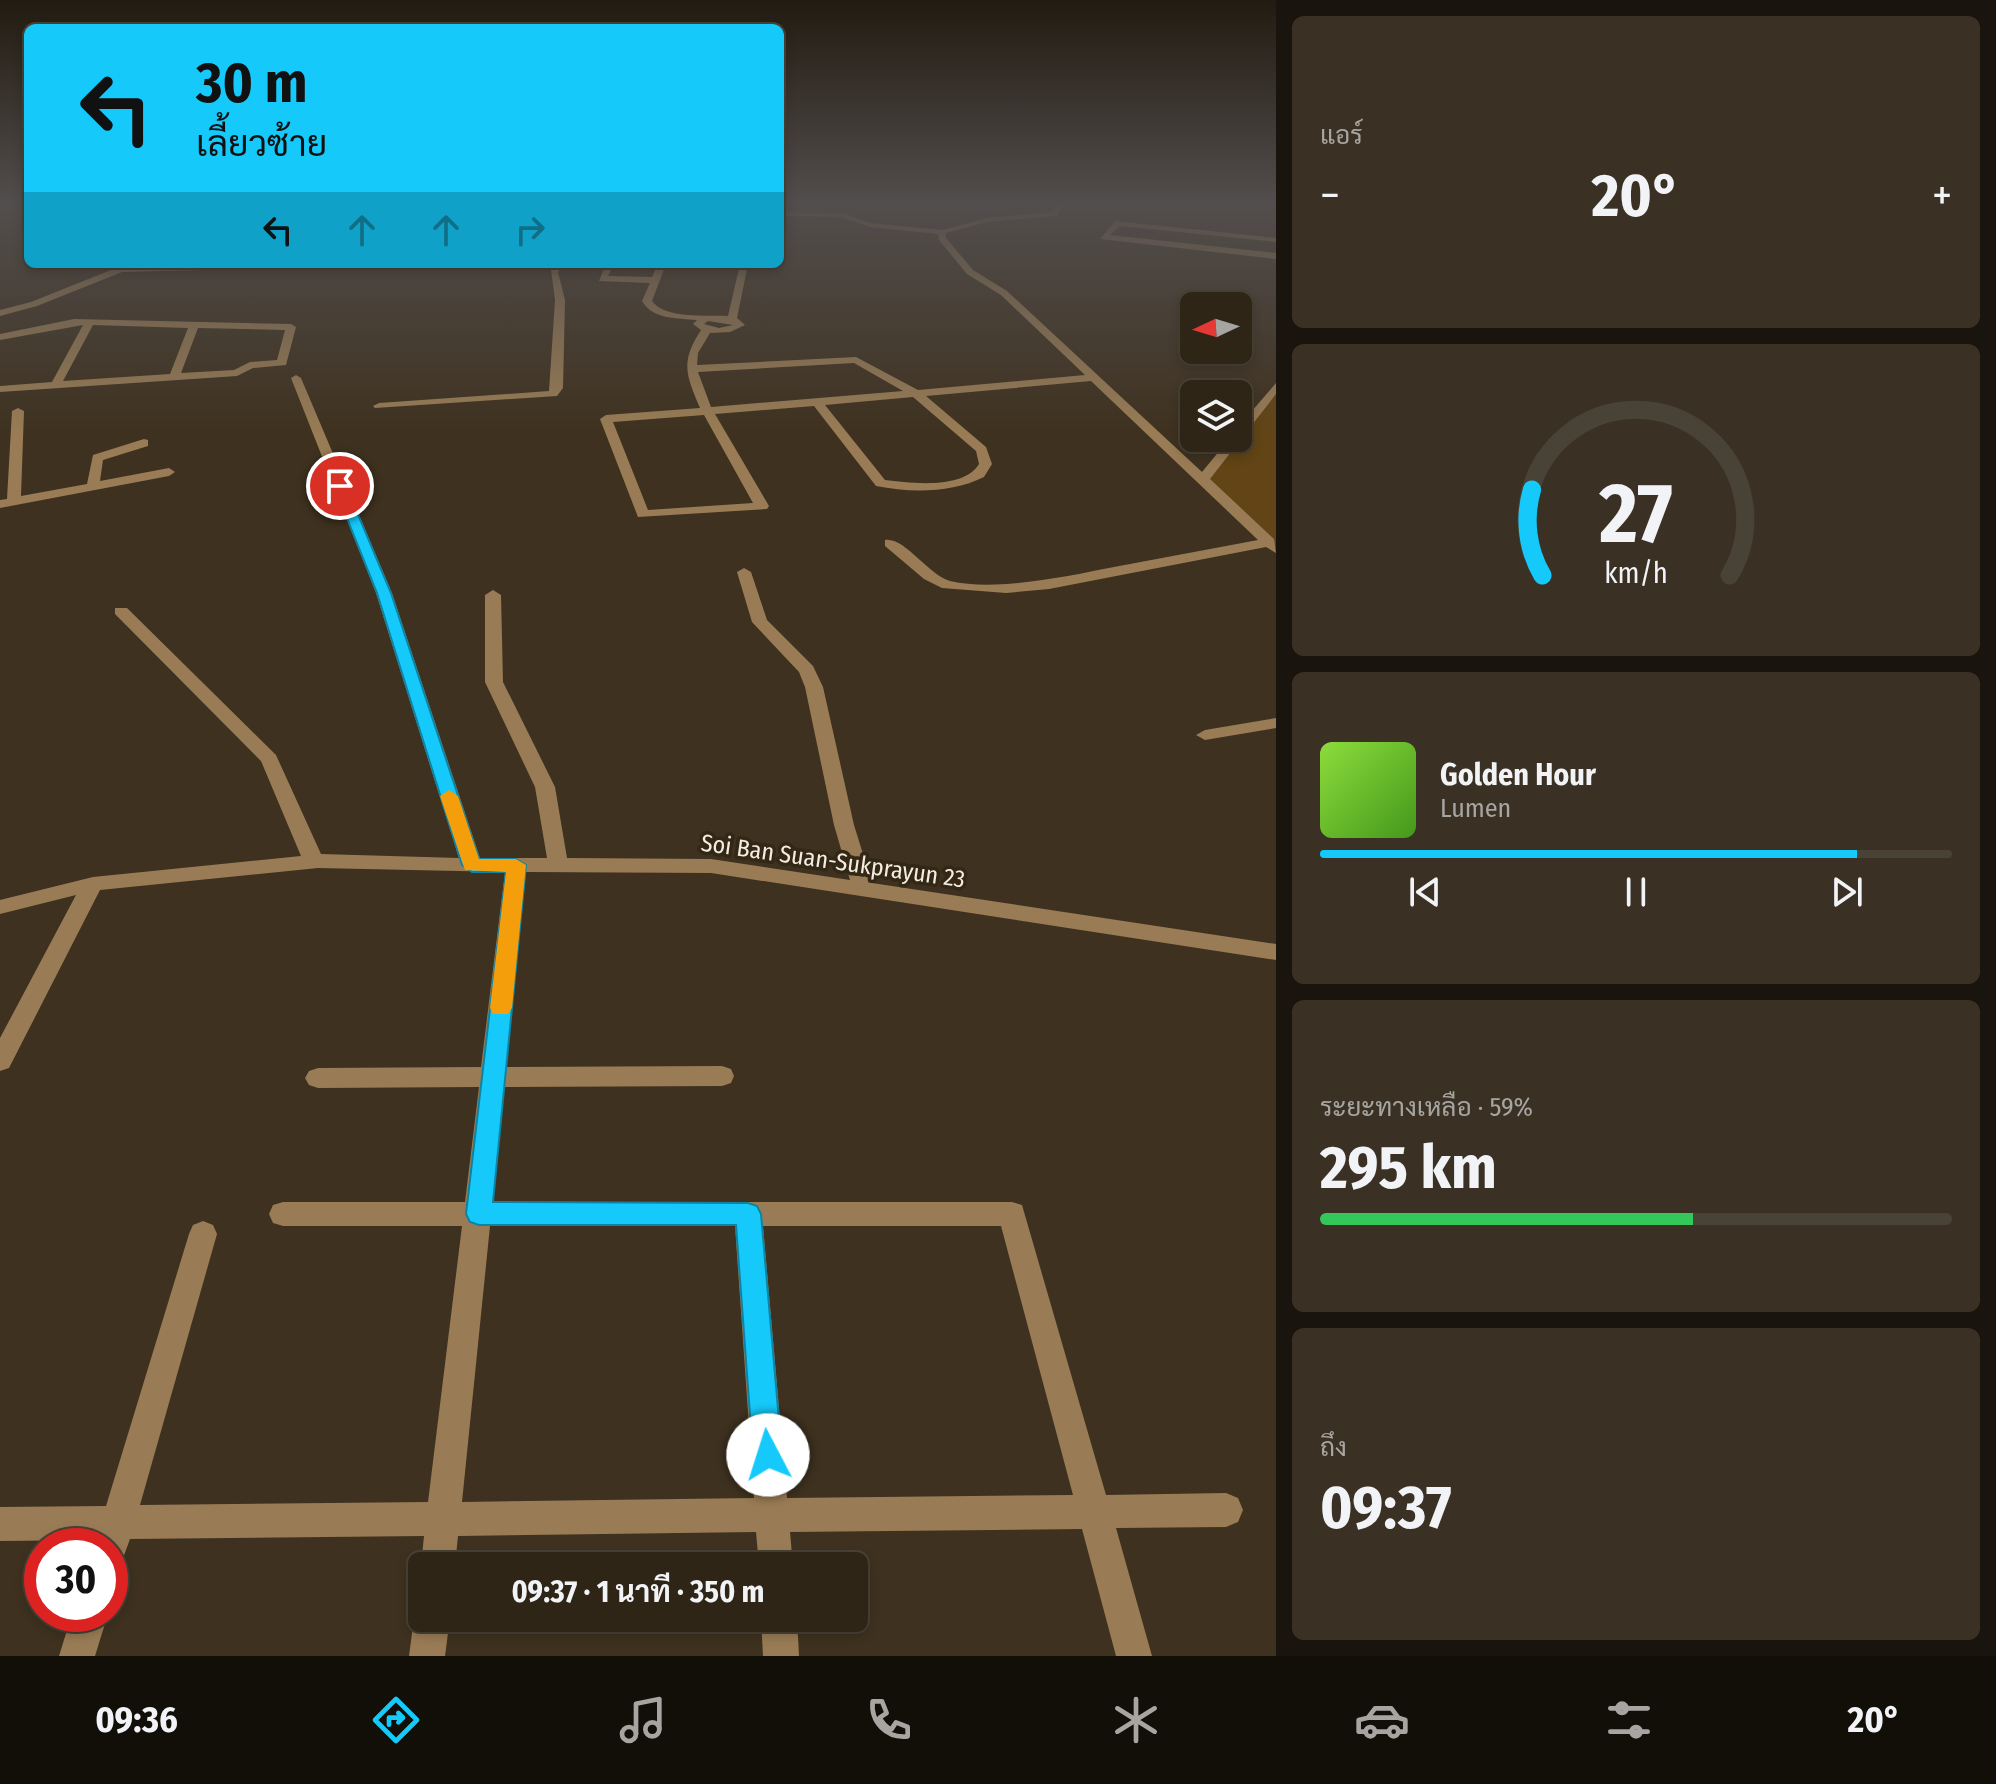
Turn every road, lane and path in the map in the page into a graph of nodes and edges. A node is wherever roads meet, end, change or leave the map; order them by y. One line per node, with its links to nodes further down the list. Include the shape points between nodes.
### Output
1 (94, 279): 7 (street)
2 (555, 279): 21 (street, via 560,322 553,394)
3 (617, 279): 6 (street)
4 (741, 279): 9 (street, via 732,319)
5 (982, 279): 13 (street, via 1004,293)
6 (655, 280): 9 (street, via 647,301 651,308)
7 (0, 313)
8 (90, 322): 10 (street); 11 (street); 16 (street)
9 (710, 323): 12 (street, via 692,356)
10 (194, 324): 14 (street); 14 (street, via 291,327 282,363)
11 (0, 337)
12 (691, 369): 19 (street, via 852,359); 23 (street)
13 (1095, 377): 19 (street); 28 (street)
14 (174, 378): 16 (street)
15 (296, 378): 39 (street, via 384,593)
16 (55, 386): 18 (street)
17 (1276, 386): 24 (street)
18 (0, 389)
19 (916, 394): 20 (street); 20 (street, via 982,450 986,461 977,478 941,484 881,483)
20 (818, 404): 23 (street)
21 (379, 406)
22 (18, 411): 30 (street)
23 (707, 412): 23 (street, via 606,419 643,514 762,506)
24 (1252, 417)
25 (144, 443): 29 (street, via 97,458)
26 (1224, 452): 28 (street)
27 (169, 472): 29 (street)
28 (1204, 478): 32 (street)
29 (93, 486): 30 (street)
30 (7, 503)
31 (890, 543): 32 (street, via 929,576 971,588 1049,584)
32 (1272, 546)
33 (744, 572): 43 (street, via 760,622 807,670 814,687)
34 (493, 595): 41 (street, via 494,682 545,787)
35 (121, 611): 38 (street, via 269,759)
36 (1276, 723): 37 (street)
37 (1205, 735)
38 (314, 862): 39 (street, Soi Ban Suan-Sukprayun 23); 42 (street, Soi Ban Suan-Sukprayun 23)
39 (472, 865): 40 (street, Soi Ban Suan-Sukprayun 23)
40 (516, 865): 41 (street, Soi Ban Suan-Sukprayun 23); 49 (street)
41 (558, 865): 43 (street, Soi Ban Suan-Sukprayun 23, via 711,866)
42 (93, 884): 44 (street, Soi Ban Suan-Sukprayun 23); 46 (street)
43 (864, 890): 45 (street, Soi Ban Suan-Sukprayun 23)
44 (0, 907)
45 (1276, 952)
46 (0, 1061)
47 (722, 1076): 49 (street)
48 (318, 1078): 49 (street)
49 (493, 1078): 51 (street)
50 (283, 1214): 51 (street)
51 (479, 1214): 52 (street); 57 (street)
52 (748, 1214): 55 (street, via 1012,1214); 56 (street)
53 (203, 1234): 60 (street)
54 (1226, 1510): 55 (street)
55 (1097, 1512): 56 (street); 70 (street)
56 (772, 1515): 57 (street); 63 (street)
57 (443, 1519): 61 (street); 62 (street)
58 (0, 1524): 59 (street)
59 (38, 1528)
60 (116, 1528)
61 (128, 1535)
62 (439, 1552)
63 (775, 1552)
64 (84, 1632): 67 (street)
65 (430, 1632): 68 (street)
66 (780, 1632): 69 (street)
67 (77, 1656)
68 (427, 1656)
69 (781, 1656)
70 (1134, 1656)

